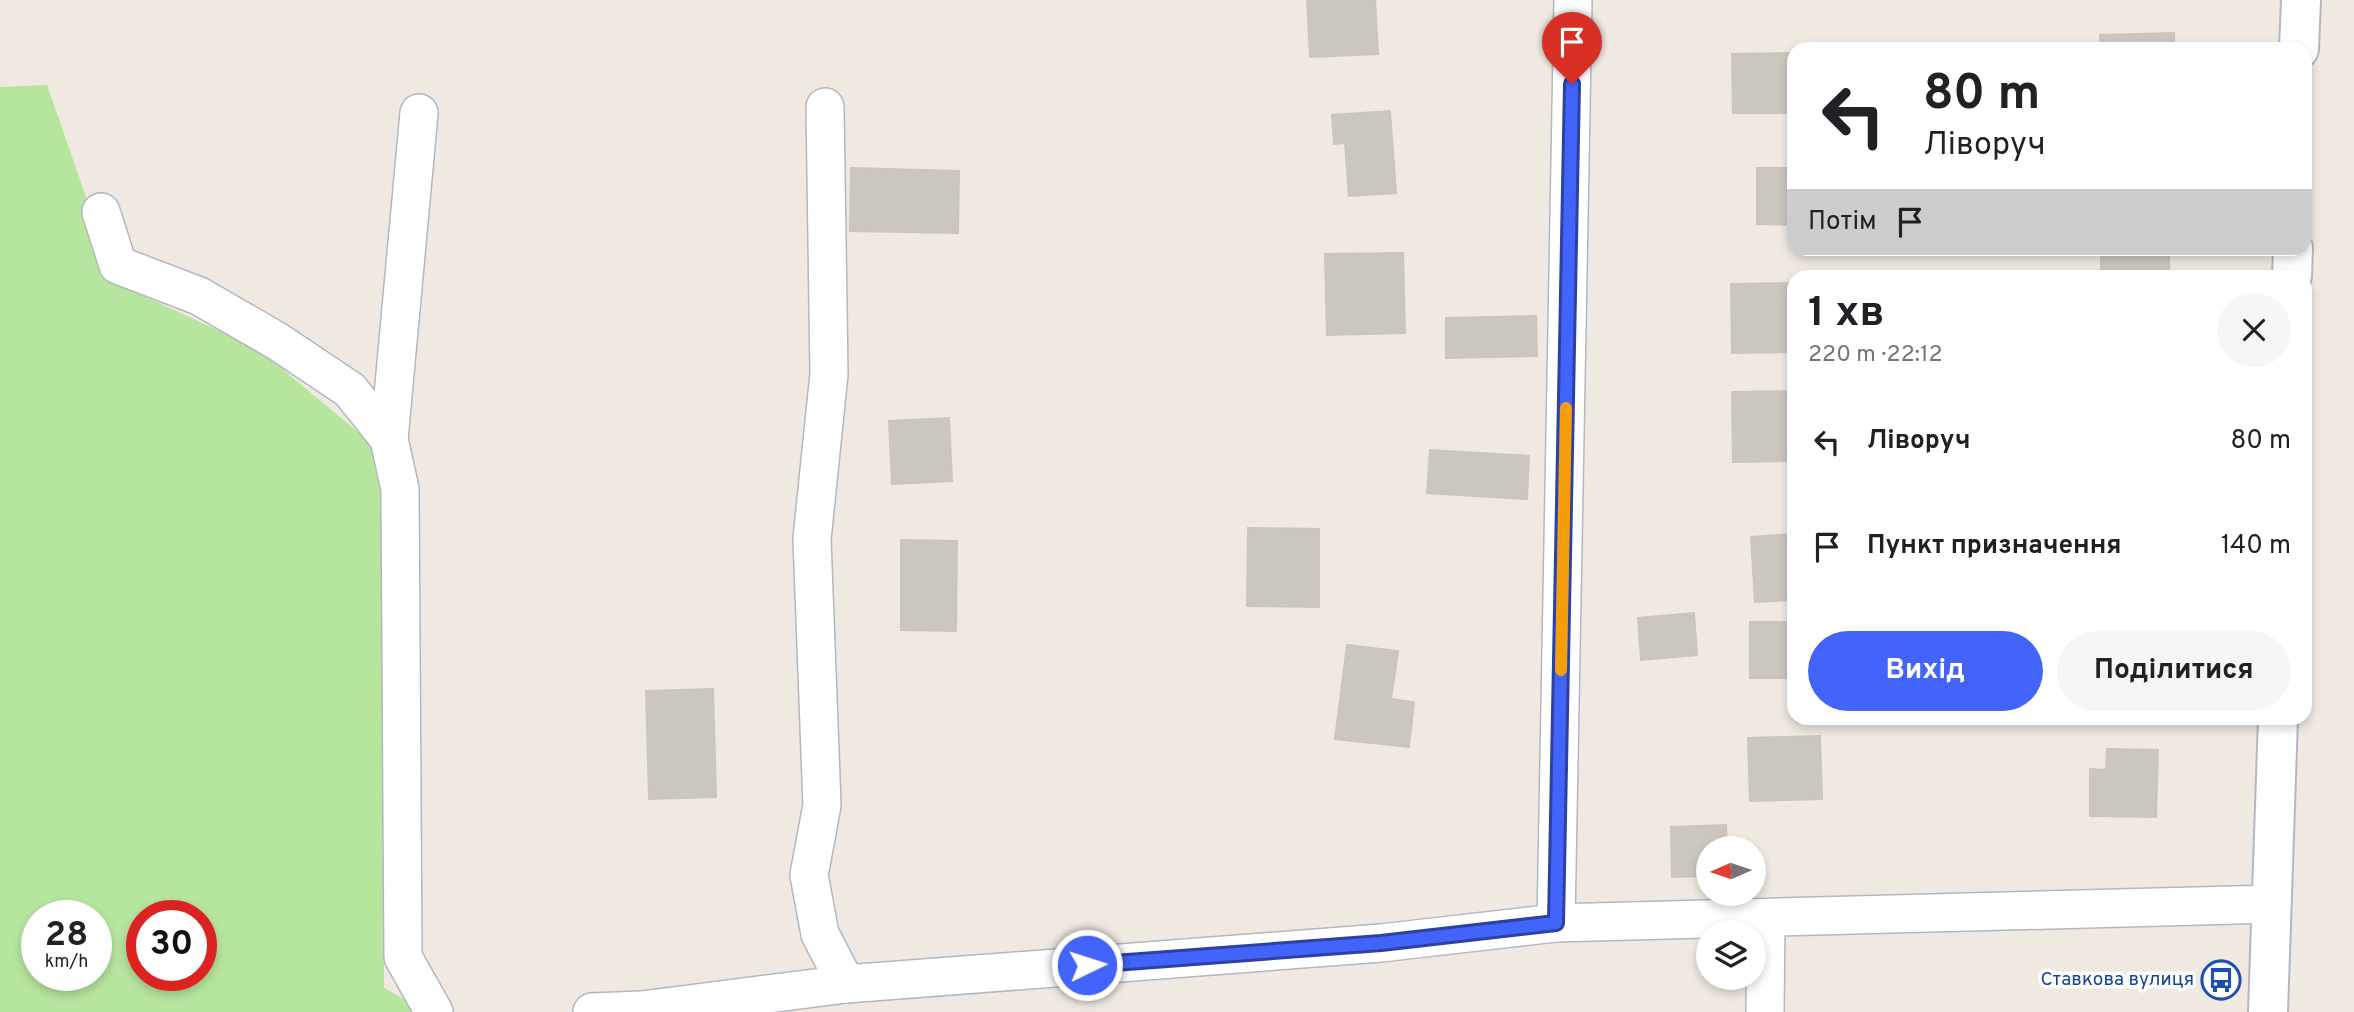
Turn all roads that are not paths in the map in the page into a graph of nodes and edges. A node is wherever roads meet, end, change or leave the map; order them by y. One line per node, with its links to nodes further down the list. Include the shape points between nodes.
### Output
1 (1573, 0): 11 (street)
2 (2301, 0): 3 (street)
3 (2299, 42)
4 (825, 107): 12 (street, via 829,374 812,539 821,805 809,875 820,934)
5 (419, 113): 7 (street)
6 (101, 212): 7 (street, via 118,265 199,296 277,341 350,390)
7 (389, 439): 14 (street, via 400,489 403,957)
8 (2278, 725): 9 (street)
9 (2272, 904): 10 (street); 17 (street)
10 (1766, 918): 11 (street); 16 (street)
11 (1556, 923): 12 (street, via 1381,943)
12 (846, 984): 13 (street)
13 (710, 1007): 15 (street)
14 (434, 1012)
15 (592, 1012)
16 (1765, 1012)
17 (2267, 1012)

